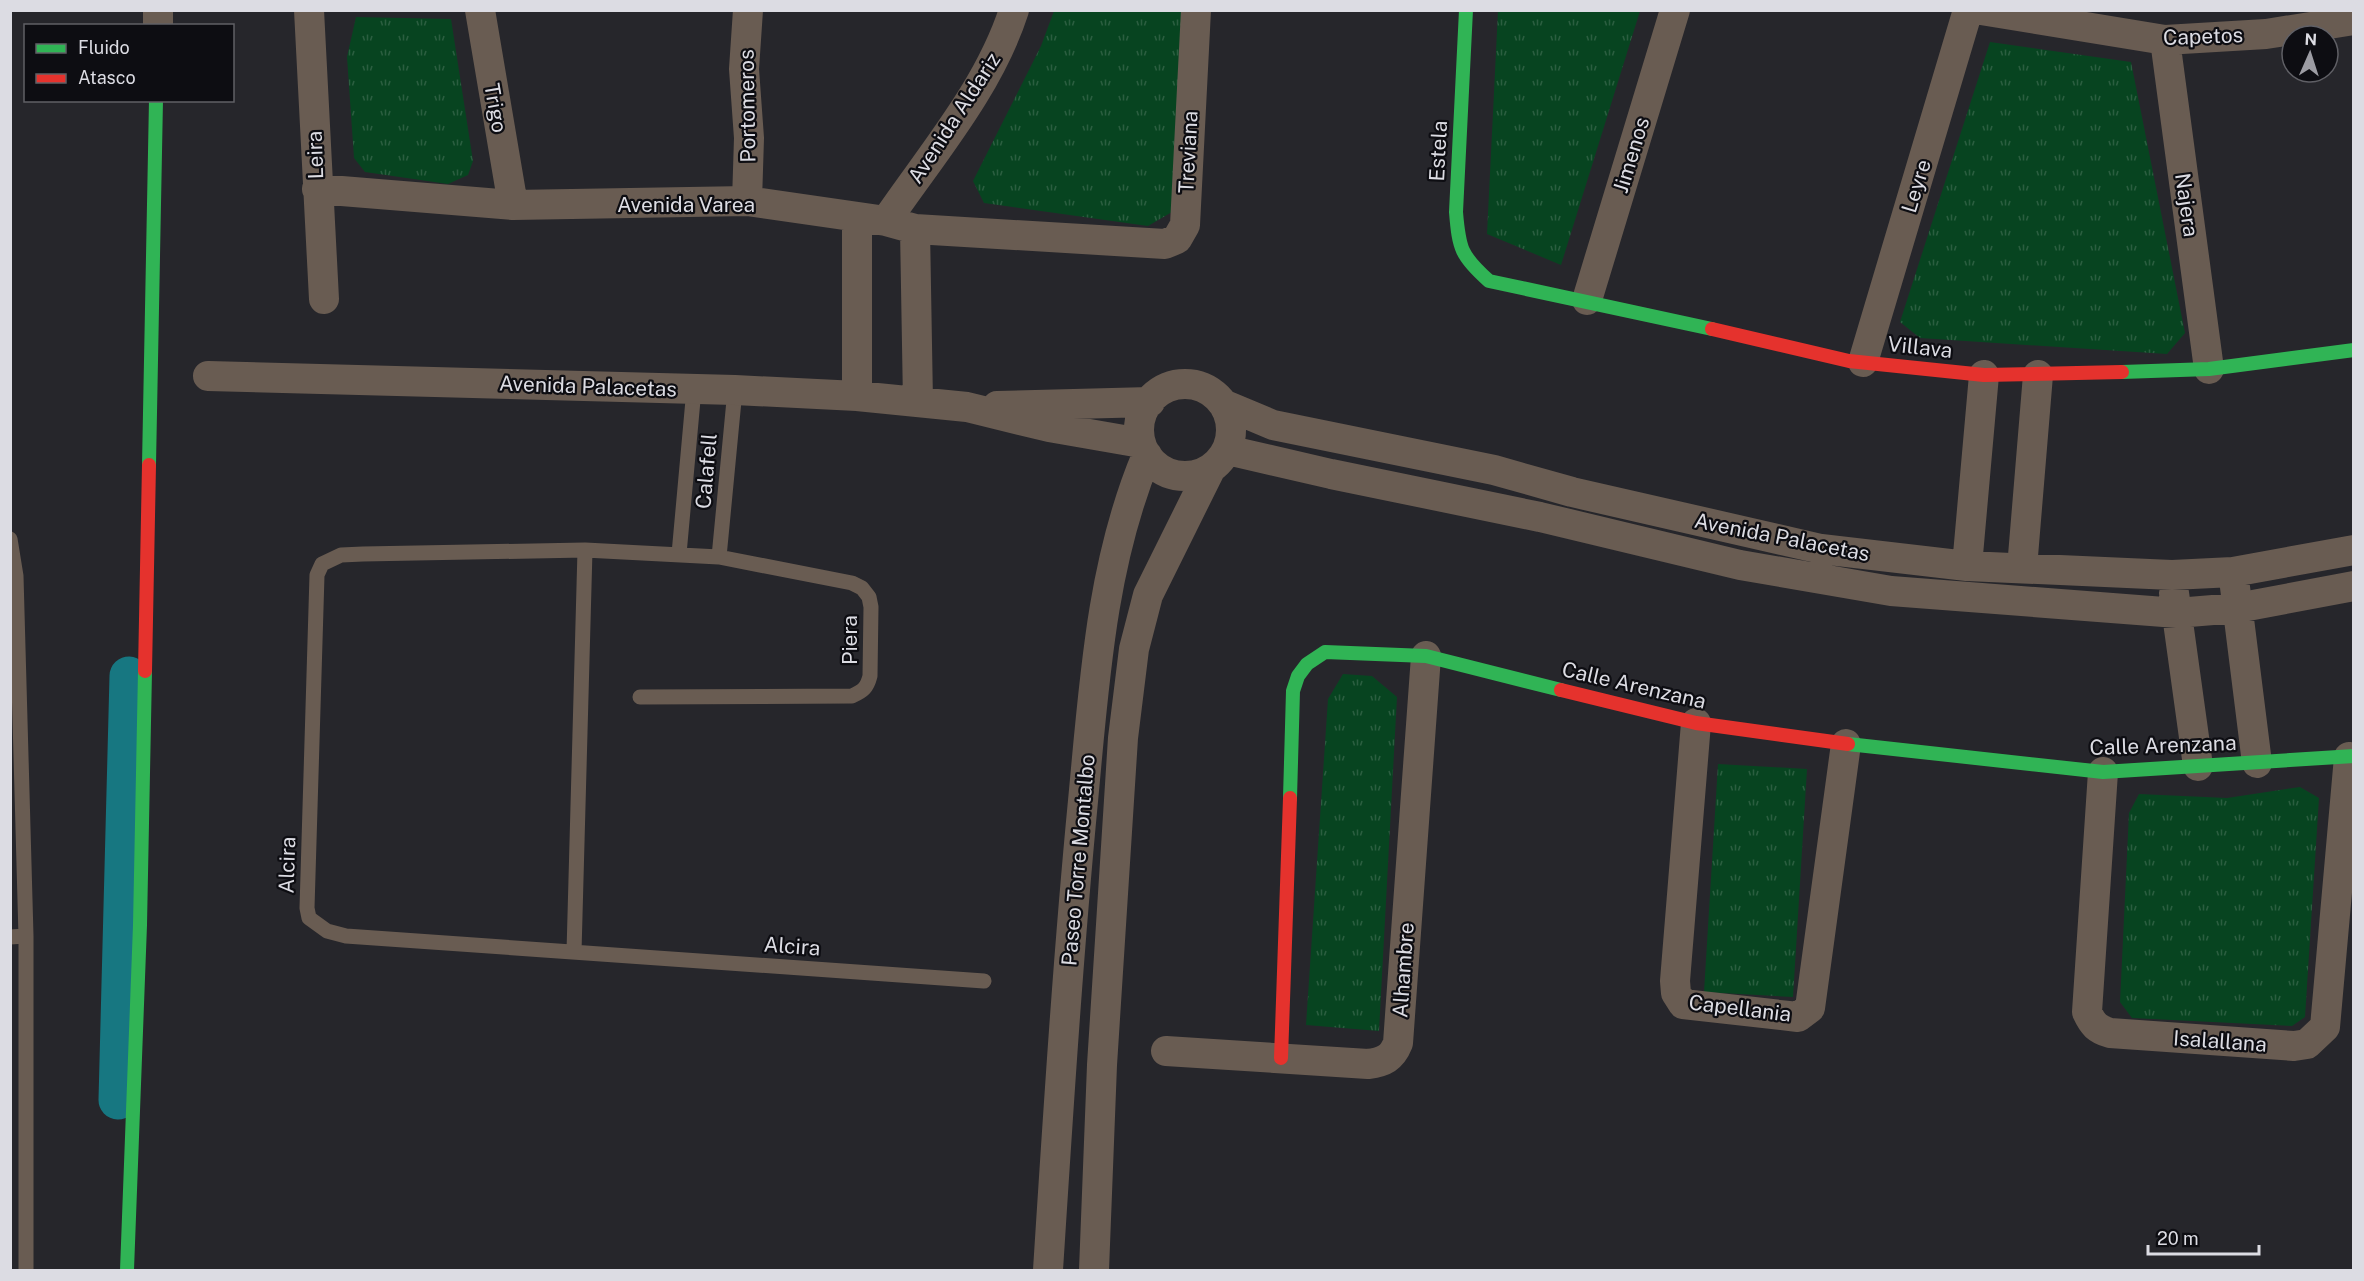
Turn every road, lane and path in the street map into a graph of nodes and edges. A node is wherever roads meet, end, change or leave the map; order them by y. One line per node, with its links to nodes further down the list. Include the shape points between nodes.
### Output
1 (309, 10): 13 (street, Leira)
2 (480, 10): 15 (street, Trigo)
3 (748, 10): 14 (street, Portomeros, via 744,69 749,138)
4 (1014, 10): 16 (street, Avenida Aldariz, via 1000,47 975,90)
5 (1196, 10): 18 (street, Treviana, via 1185,225 1177,239 1165,244)
6 (1466, 10): 19 (street, Estela, via 1456,221 1458,240 1467,261)
7 (1675, 10): 21 (street, Jimenos)
8 (1968, 10): 23 (street, Leyre)
9 (1981, 10): 11 (street, Capetos)
10 (2354, 20): 11 (street, Capetos, via 2266,34)
11 (2166, 40): 24 (street, Najera)
12 (156, 102): 64 (street, via 140,924)
13 (317, 189): 15 (street, Avenida Varea); 20 (street, Leira)
14 (747, 201): 15 (street, Avenida Varea); 16 (street, Avenida Varea)
15 (513, 205)
16 (871, 219): 17 (street, Avenida Varea); 30 (street)
17 (915, 229): 18 (street, Avenida Varea); 31 (street)
18 (1126, 241)
19 (1489, 281): 21 (street, Villava)
20 (324, 299)
21 (1587, 300): 23 (street, Villava)
22 (2354, 350): 24 (street, Villava)
23 (1863, 362): 25 (street, Villava)
24 (2210, 369): 26 (street, Villava)
25 (1984, 375): 26 (street, Villava); 42 (street)
26 (2038, 375): 43 (street)
27 (208, 376): 28 (street, Avenida Palacetas)
28 (694, 389): 29 (street, Avenida Palacetas); 40 (lane, Calafell)
29 (735, 390): 30 (street, Avenida Palacetas); 41 (lane, Calafell)
30 (857, 396): 31 (street, Avenida Palacetas)
31 (918, 402): 34 (street, Avenida Palacetas)
32 (1150, 402): 33 (street, via 1159,392 1182,384 1205,389); 34 (street, Avenida Palacetas); 35 (street, via 1139,424)
33 (1223, 404): 36 (street, via 1231,427); 42 (street, Avenida Palacetas, via 1273,425 1494,470 1572,492 1821,549)
34 (967, 407): 35 (street, Avenida Palacetas)
35 (1144, 449): 36 (street, via 1165,471 1177,475 1189,475); 65 (street, Paseo Torre Montalbo, via 1116,553 1098,650 1065,991)
36 (1219, 459): 48 (street, Avenida Palacetas, via 1331,474 1540,516 1740,565 1891,591); 66 (street, Paseo Torre Montalbo, via 1148,595 1133,658 1123,738 1104,1030)
37 (10, 539): 57 (lane, via 16,576)
38 (585, 550): 40 (lane, Alcira); 59 (lane); 59 (lane, Alcira, via 340,555 322,564 317,575 307,896 309,918 316,925 346,936)
39 (2354, 550): 44 (street, Avenida Palacetas)
40 (679, 554): 41 (lane, Piera)
41 (719, 557): 50 (lane, Piera, via 840,580 862,588 871,607 867,687 852,696)
42 (1967, 566): 43 (street, Avenida Palacetas)
43 (2022, 568): 45 (street, Avenida Palacetas)
44 (2233, 572): 45 (street, Avenida Palacetas); 47 (street)
45 (2172, 575): 48 (street)
46 (2354, 586): 47 (street, Avenida Palacetas)
47 (2237, 608): 48 (street, Avenida Palacetas); 54 (street)
48 (2177, 613): 55 (street)
49 (1426, 656): 51 (street, Calle Arenzana); 62 (street, Alhambre, via 1398,1042 1393,1055 1368,1064); 62 (street, Calle Arenzana, via 1325,652 1298,676 1293,691)
50 (640, 697)
51 (1696, 723): 52 (street, Calle Arenzana); 52 (street, Capellania, via 1675,981 1683,1004 1798,1017 1810,1008)
52 (1846, 744): 56 (street, Calle Arenzana)
53 (2351, 757): 54 (street, Calle Arenzana); 56 (street, Isalallana, via 2325,1027 2307,1044 2294,1046 2110,1033 2092,1024 2087,1012)
54 (2257, 763): 55 (street, Calle Arenzana)
55 (2198, 766): 56 (street, Calle Arenzana)
56 (2103, 772)
57 (26, 936): 58 (lane); 63 (lane)
58 (10, 937)
59 (574, 952): 60 (lane, Alcira)
60 (984, 981)
61 (1166, 1051): 62 (street, Alhambre)
62 (1281, 1058)
63 (26, 1270)
64 (126, 1270)
65 (1048, 1270)
66 (1094, 1270)

